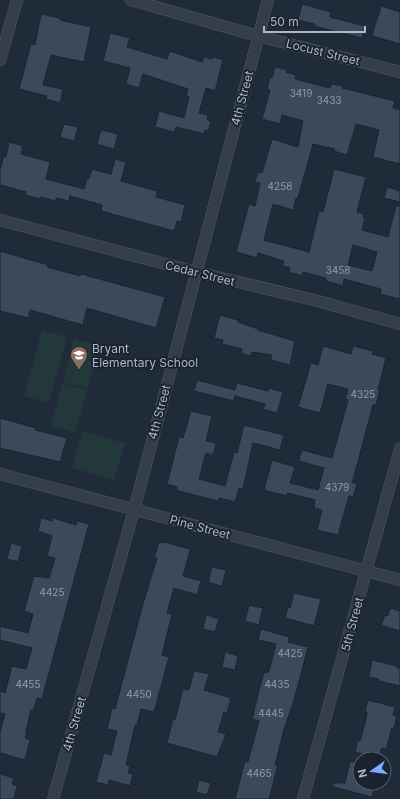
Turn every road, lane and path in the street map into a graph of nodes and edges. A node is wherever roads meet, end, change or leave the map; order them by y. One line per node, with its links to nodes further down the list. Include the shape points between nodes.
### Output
1 (17, 0): 5 (street)
2 (131, 0): 4 (street, Locust Street)
3 (268, 0): 4 (street, 4th Street)
4 (258, 36): 6 (street, Locust Street); 8 (street, 4th Street)
5 (0, 60)
6 (400, 72)
7 (0, 220): 8 (street, Cedar Street)
8 (196, 272): 9 (street, Cedar Street, via 318,301); 12 (street, 4th Street)
9 (400, 324)
10 (400, 449): 13 (street, 5th Street)
11 (0, 474): 12 (street, Pine Street)
12 (134, 510): 13 (street, Pine Street); 15 (street, 4th Street)
13 (366, 571): 14 (street, Pine Street); 16 (street, 5th Street)
14 (400, 580)
15 (53, 799)
16 (303, 799)

